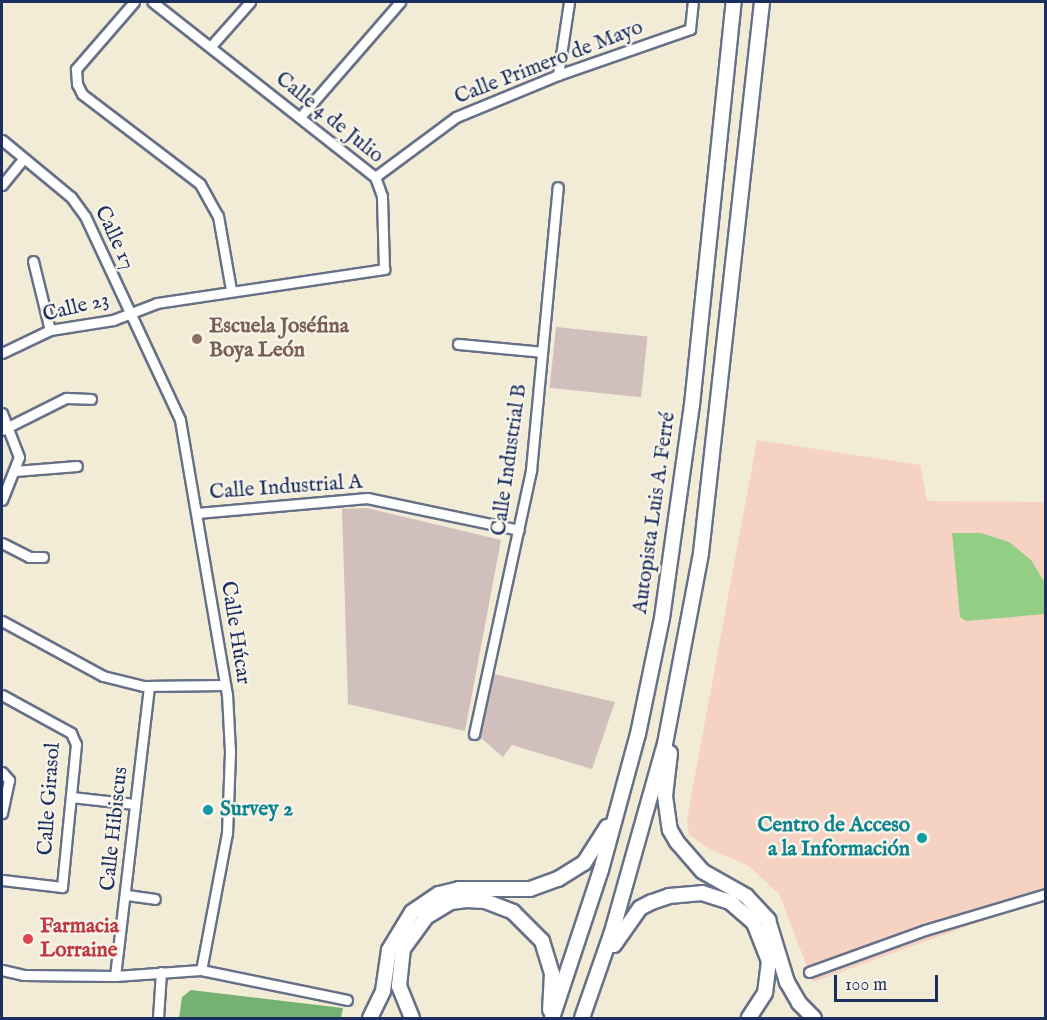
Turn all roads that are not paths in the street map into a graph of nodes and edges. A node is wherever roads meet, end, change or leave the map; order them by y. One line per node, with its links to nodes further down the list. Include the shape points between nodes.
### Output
1 (134, 2): 18 (street, via 76,69 77,84 82,94 200,184 218,216)
2 (153, 2): 9 (street, Calle 4 de Julio)
3 (250, 2): 9 (street)
4 (400, 2): 11 (street)
5 (569, 2): 10 (street)
6 (693, 2): 10 (street, Calle Primero de Mayo, via 690,29)
7 (734, 2): 40 (highway, Autopista Luis A. Ferré, via 692,405 662,618)
8 (762, 2): 37 (highway, via 712,466)
9 (211, 46): 11 (street, Calle 4 de Julio)
10 (558, 75): 14 (street, Calle Primero de Mayo, via 456,117)
11 (301, 116): 14 (street, Calle 4 de Julio)
12 (2, 141): 13 (street, Calle 17)
13 (23, 159): 15 (street); 19 (street, Calle 17, via 71,197 86,216)
14 (375, 177): 18 (street, Calle 4 de Julio, via 382,196 384,268)
15 (2, 185)
16 (558, 187): 22 (street, Calle Industrial B)
17 (33, 261): 20 (street)
18 (231, 290): 19 (street, Calle 4 de Julio, via 157,303)
19 (128, 313): 20 (street, Calle 23, via 113,320); 30 (street, Calle Húcar, via 180,420)
20 (50, 330): 23 (street, Calle 23)
21 (458, 345): 22 (street)
22 (542, 352): 31 (street, Calle Industrial B, via 531,470)
23 (2, 353)
24 (91, 399): 26 (street, via 66,398)
25 (2, 413): 26 (street)
26 (5, 428): 28 (street, via 18,448)
27 (77, 466): 28 (street)
28 (15, 471): 29 (street)
29 (2, 500)
30 (197, 513): 31 (street, Calle Industrial A, via 367,498); 35 (street, Calle Húcar)
31 (519, 530): 39 (street, Calle Industrial B)
32 (2, 543): 33 (street, via 29,557)
33 (43, 557)
34 (2, 621): 36 (street, via 103,676)
35 (225, 685): 36 (street); 51 (street, Calle Húcar, via 230,752 226,833)
36 (149, 686): 43 (street, Calle Hibiscus)
37 (676, 691): 49 (highway, via 659,766); 62 (highway, via 677,719 666,778 670,830 702,871 746,896 768,920 787,982)
38 (2, 695): 42 (street, Calle Girasol, via 75,737)
39 (474, 734)
40 (638, 734): 57 (highway, via 608,824 584,863 537,887 459,888 425,902 395,935 380,1002); 59 (highway, Autopista Luis A. Ferré, via 601,870)
41 (2, 771): 44 (street, via 9,780)
42 (71, 797): 43 (street); 45 (street, Calle Girasol, via 62,887)
43 (135, 804): 47 (street, Calle Hibiscus)
44 (2, 813)
45 (2, 880)
46 (1046, 894): 53 (street, via 924,930)
47 (127, 895): 48 (street); 54 (street, Calle Hibiscus)
48 (155, 899)
49 (599, 967): 60 (highway); 61 (highway, via 640,908 686,893 715,896 744,911 766,946 769,974 765,993)
50 (2, 970): 54 (street, via 23,975)
51 (201, 970): 52 (street); 55 (street)
52 (161, 972): 54 (street); 56 (street)
53 (809, 972)
54 (115, 976)
55 (347, 1000)
56 (158, 1018)
57 (370, 1018)
58 (412, 1018): 59 (highway, via 399,986 403,948 426,917 466,900 485,900 513,912 542,940 552,973)
59 (551, 1018)
60 (582, 1018)
61 (749, 1018)
62 (814, 1018)

